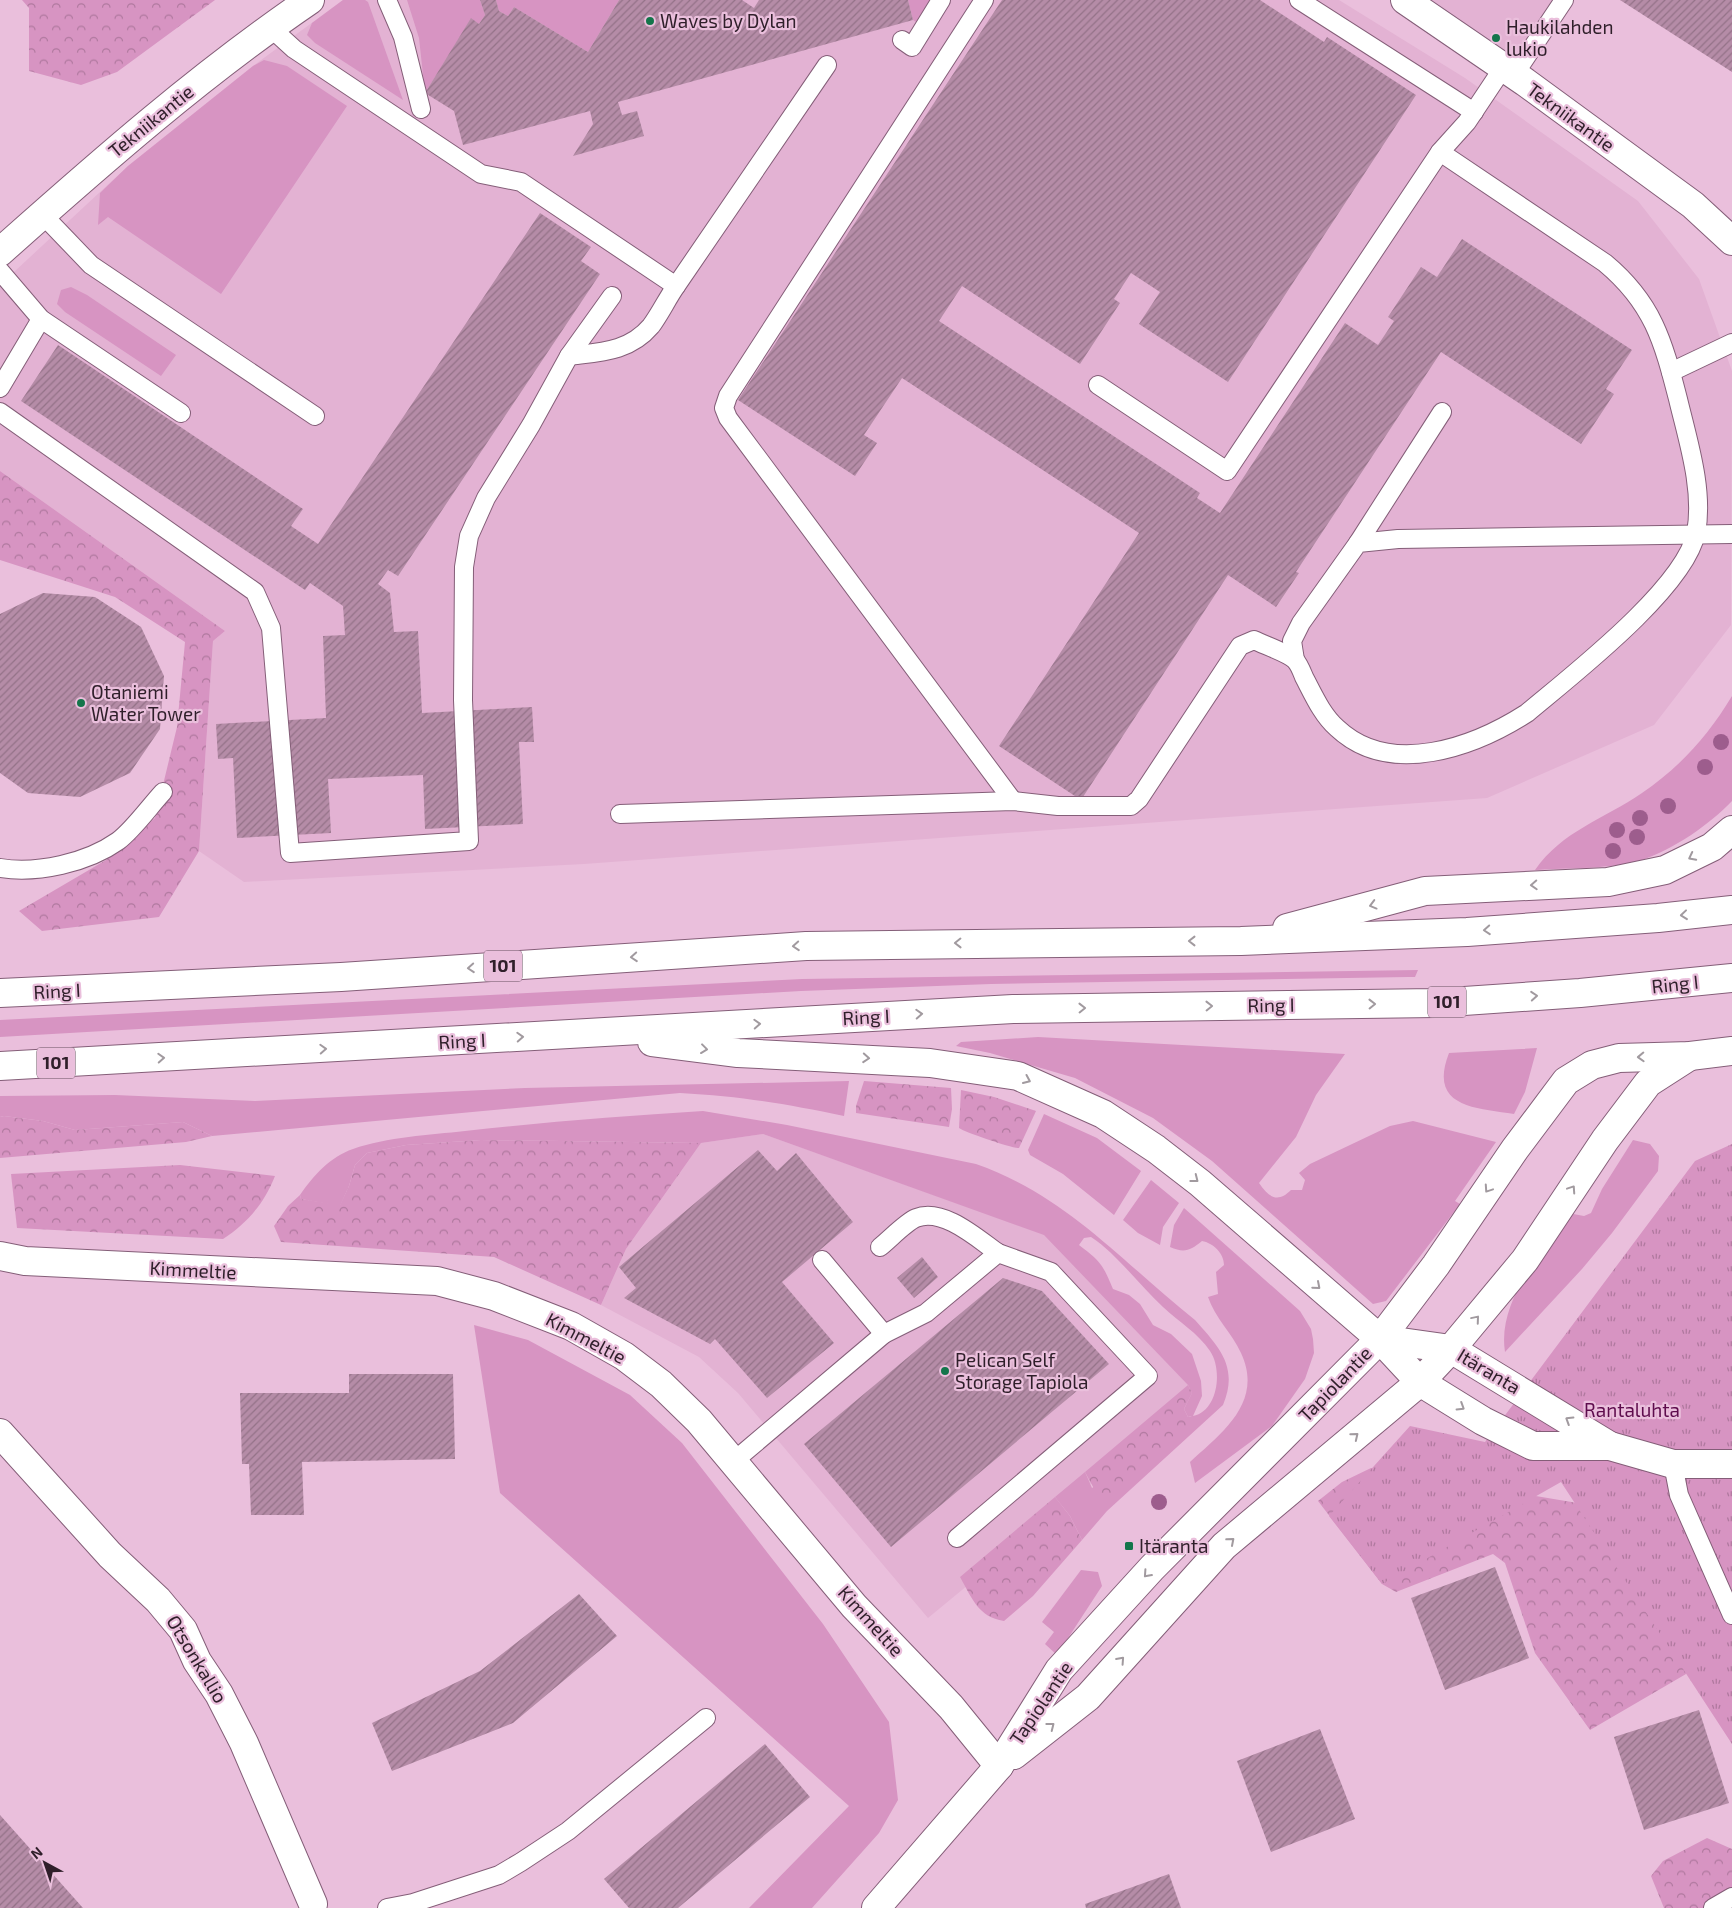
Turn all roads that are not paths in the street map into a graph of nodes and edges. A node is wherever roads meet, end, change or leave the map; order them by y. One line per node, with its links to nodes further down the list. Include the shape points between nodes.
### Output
1 (310, 0): 8 (main road, Tekniikantie)
2 (387, 0): 12 (lane, via 403,37)
3 (941, 0): 9 (lane, via 912,47)
4 (984, 0): 36 (lane, via 724,408 728,418)
5 (1299, 0): 13 (lane)
6 (1405, 0): 11 (main road, Tekniikantie)
7 (1564, 0): 11 (lane)
8 (271, 28): 15 (main road, Tekniikantie, via 182,95); 19 (lane, via 294,49 481,174 521,182)
9 (902, 40)
10 (827, 65): 19 (lane)
11 (1508, 72): 13 (lane); 16 (main road, Tekniikantie, via 1692,205)
12 (421, 109)
13 (1474, 112): 14 (lane)
14 (1440, 152): 24 (lane, via 1621,276 1640,298 1652,319); 25 (lane, via 1227,472)
15 (42, 214): 17 (main road, Tekniikantie); 30 (lane, via 90,265)
16 (1732, 241)
17 (0, 252)
18 (0, 271): 21 (lane)
19 (676, 286): 23 (lane, via 651,326 631,344)
20 (612, 296): 23 (lane)
21 (41, 318): 26 (lane); 28 (lane)
22 (1732, 343): 24 (lane)
23 (569, 356): 27 (lane, via 486,498 469,536 464,568 463,700 469,841 290,853 271,628 255,592)
24 (1671, 372): 31 (lane, via 1697,494)
25 (1098, 385)
26 (0, 388)
27 (0, 412)
28 (181, 412)
29 (1442, 412): 33 (lane)
30 (315, 416)
31 (1696, 534): 32 (lane); 33 (lane, via 1398,539); 34 (lane, via 1691,551 1681,566 1608,645 1527,713 1510,724 1452,749 1410,756 1394,754 1346,736 1326,715)
32 (1732, 534)
33 (1358, 543): 34 (lane, via 1298,629 1292,641)
34 (1295, 660): 36 (lane, via 1254,640 1240,646 1139,799 1131,806 1058,806)
35 (163, 792): 39 (lane, via 119,840 70,864 17,871)
36 (1013, 801): 37 (lane)
37 (620, 814)
38 (1732, 830): 41 (main road, one-way to 41, via 1712,847 1665,870 1608,882 1425,891)
39 (0, 868)
40 (1732, 910): 41 (main road, Ring I / 101, one-way to 41, via 1467,932)
41 (1241, 941): 43 (main road, Ring I / 101, one-way to 43, via 806,946 341,977)
42 (1732, 978): 44 (main road, Ring I / 101, one-way to 42, via 1013,1009 1435,1003 1580,994)
43 (0, 994)
44 (586, 1034): 47 (main road, Ring I / 101, one-way to 44); 53 (main road, one-way to 53, via 738,1053 930,1063 1018,1076 1103,1114 1156,1149 1200,1183)
45 (1732, 1051): 46 (main road, Tapiolantie)
46 (1690, 1056): 53 (main road, Tapiolantie, one-way to 53, via 1619,1058 1592,1066 1566,1081); 54 (main road, Tapiolantie, one-way to 46, via 1525,1260 1605,1140 1648,1083)
47 (0, 1066)
48 (880, 1247): 49 (lane, via 916,1218 935,1215 965,1229)
49 (998, 1253): 52 (lane, via 926,1314); 61 (lane, via 1051,1272 1148,1376)
50 (0, 1256): 58 (main road, Kimmeltie, via 25,1261 437,1281 459,1286 571,1326 624,1356 661,1384)
51 (822, 1260): 52 (lane)
52 (884, 1334): 58 (lane)
53 (1380, 1339): 54 (main road, Itäranta); 55 (main road, Itäranta); 64 (main road, Tapiolantie, one-way to 64, via 1152,1568 1059,1670)
54 (1451, 1348): 55 (main road, Tapiolantie); 57 (main road, Itäranta, one-way to 54)
55 (1420, 1382): 57 (main road, Itäranta, one-way to 57, via 1533,1446); 64 (main road, Tapiolantie, one-way to 55, via 1088,1697 1224,1546)
56 (0, 1433): 66 (main road, Otsonkallio, via 183,1630 197,1661 244,1742)
57 (1610, 1446): 59 (main road, Itäranta)
58 (734, 1461): 64 (main road, Kimmeltie, via 854,1606 951,1707)
59 (1673, 1464): 60 (main road, Itäranta); 62 (lane, via 1679,1495)
60 (1732, 1464)
61 (957, 1538)
62 (1732, 1615)
63 (706, 1718): 67 (lane, via 568,1831 521,1862 499,1875 413,1903)
64 (999, 1766): 68 (main road, Tapiolantie)
65 (1732, 1897): 69 (lane)
66 (320, 1906)
67 (387, 1908)
68 (876, 1908)
69 (1713, 1908)

